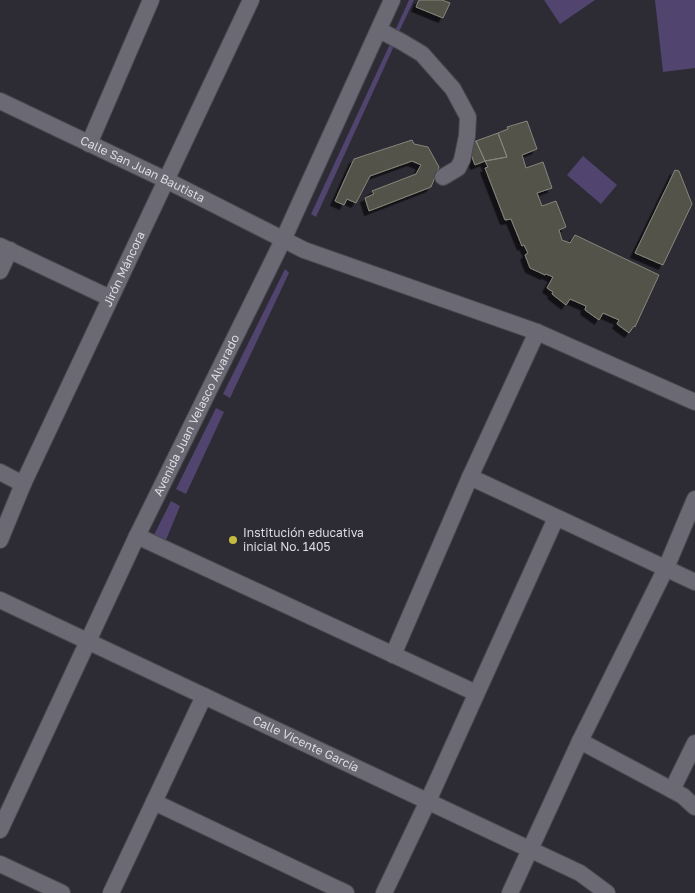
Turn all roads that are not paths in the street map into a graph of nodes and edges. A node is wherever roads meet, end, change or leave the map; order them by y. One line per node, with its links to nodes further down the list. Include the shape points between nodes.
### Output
1 (151, 0): 6 (street)
2 (251, 0): 8 (street, Jirón Máncora)
3 (390, 1): 4 (street, Avenida Juan Velasco Alvarado)
4 (379, 30): 7 (street, via 422,54 454,89 468,117 468,136 462,160 458,168); 9 (street, Avenida Juan Velasco Alvarado)
5 (0, 101): 6 (street, Calle San Juan Bautista)
6 (89, 144): 8 (street, Calle San Juan Bautista)
7 (443, 177)
8 (166, 180): 9 (street, Calle San Juan Bautista); 12 (street, Jirón Máncora)
9 (283, 240): 13 (street, Calle San Juan Bautista); 20 (street, Avenida Juan Velasco Alvarado)
10 (5, 248): 11 (street); 12 (street)
11 (0, 271)
12 (110, 298): 17 (street, Jirón Máncora)
13 (536, 332): 14 (street, Calle San Juan Bautista); 16 (street)
14 (695, 402)
15 (0, 472): 17 (street)
16 (470, 477): 19 (street); 26 (street)
17 (23, 484): 21 (street, Jirón Máncora)
18 (695, 499): 22 (street)
19 (556, 518): 22 (street); 27 (street)
20 (137, 536): 25 (street, Avenida Juan Velasco Alvarado); 26 (street)
21 (0, 540)
22 (666, 568): 23 (street); 29 (street)
23 (695, 582)
24 (0, 600): 25 (street, Calle Vicente García)
25 (88, 641): 28 (street, Calle Vicente García); 35 (street, Avenida Juan Velasco Alvarado)
26 (393, 655): 27 (street)
27 (476, 693): 32 (street)
28 (204, 696): 32 (street, Calle Vicente García); 33 (street)
29 (580, 740): 31 (street); 36 (street)
30 (695, 743): 31 (street)
31 (672, 790): 34 (street)
32 (428, 801): 36 (street, Calle Vicente García); 41 (street)
33 (154, 802): 39 (street); 40 (street)
34 (695, 807)
35 (0, 830)
36 (530, 850): 42 (street); 43 (street, Calle Vicente García, via 580,873)
37 (0, 864): 38 (street)
38 (62, 893)
39 (111, 893)
40 (346, 893)
41 (384, 893)
42 (510, 893)
43 (607, 893)

